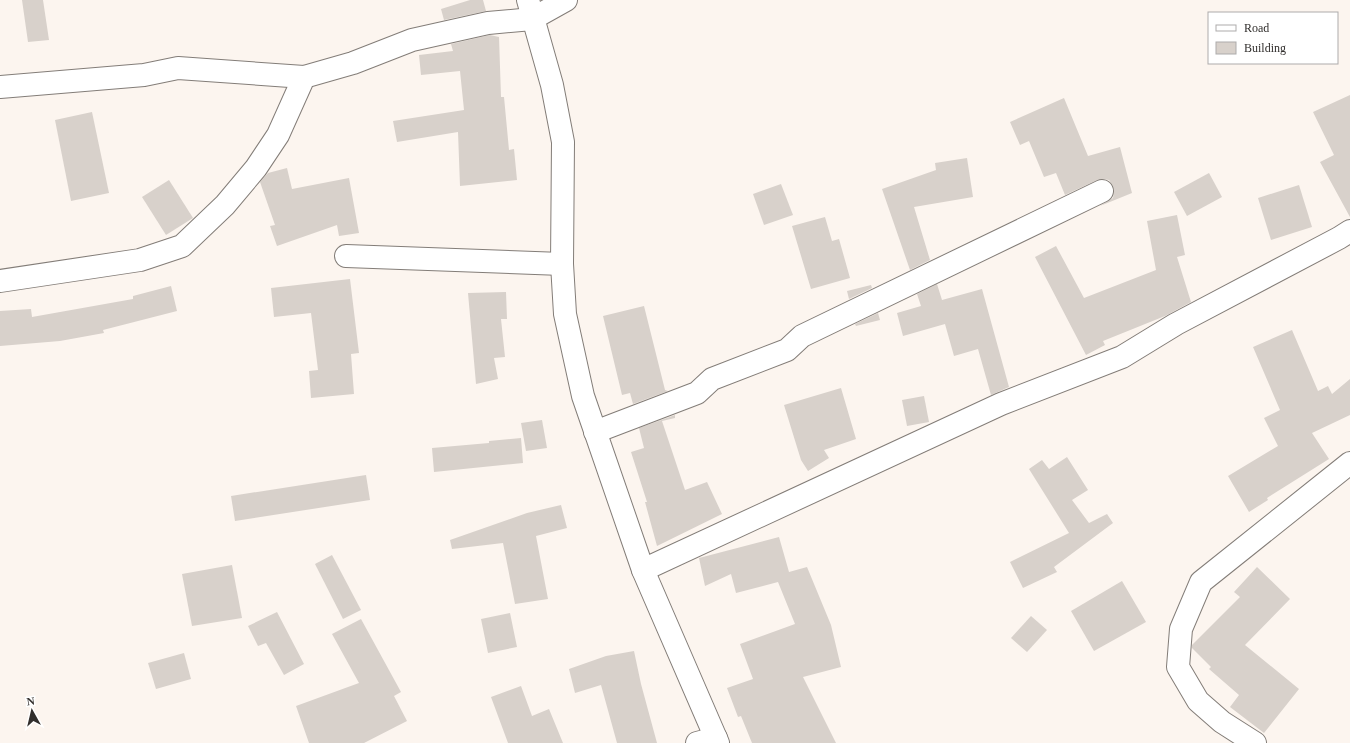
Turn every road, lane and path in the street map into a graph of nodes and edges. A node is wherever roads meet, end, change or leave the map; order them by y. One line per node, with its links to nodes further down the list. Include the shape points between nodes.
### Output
1 (566, 0): 2 (street)
2 (530, 10): 3 (street, via 488,23 412,40 353,63); 8 (street, via 552,85 563,142)
3 (304, 77): 4 (street, via 178,68 144,75); 9 (street, via 278,135 256,168 225,205 182,246 140,260)
4 (0, 87)
5 (1102, 191): 10 (street, via 802,336 787,350 712,380 697,393)
6 (1350, 231): 12 (street, via 1176,324 1122,357 1001,404)
7 (346, 256): 8 (street)
8 (562, 264): 10 (street, via 565,314 582,396)
9 (0, 281)
10 (595, 432): 12 (street)
11 (1350, 463): 14 (street, via 1200,582 1181,628 1178,667 1198,701 1222,722)
12 (643, 570): 13 (street)
13 (710, 741)
14 (1255, 743)

